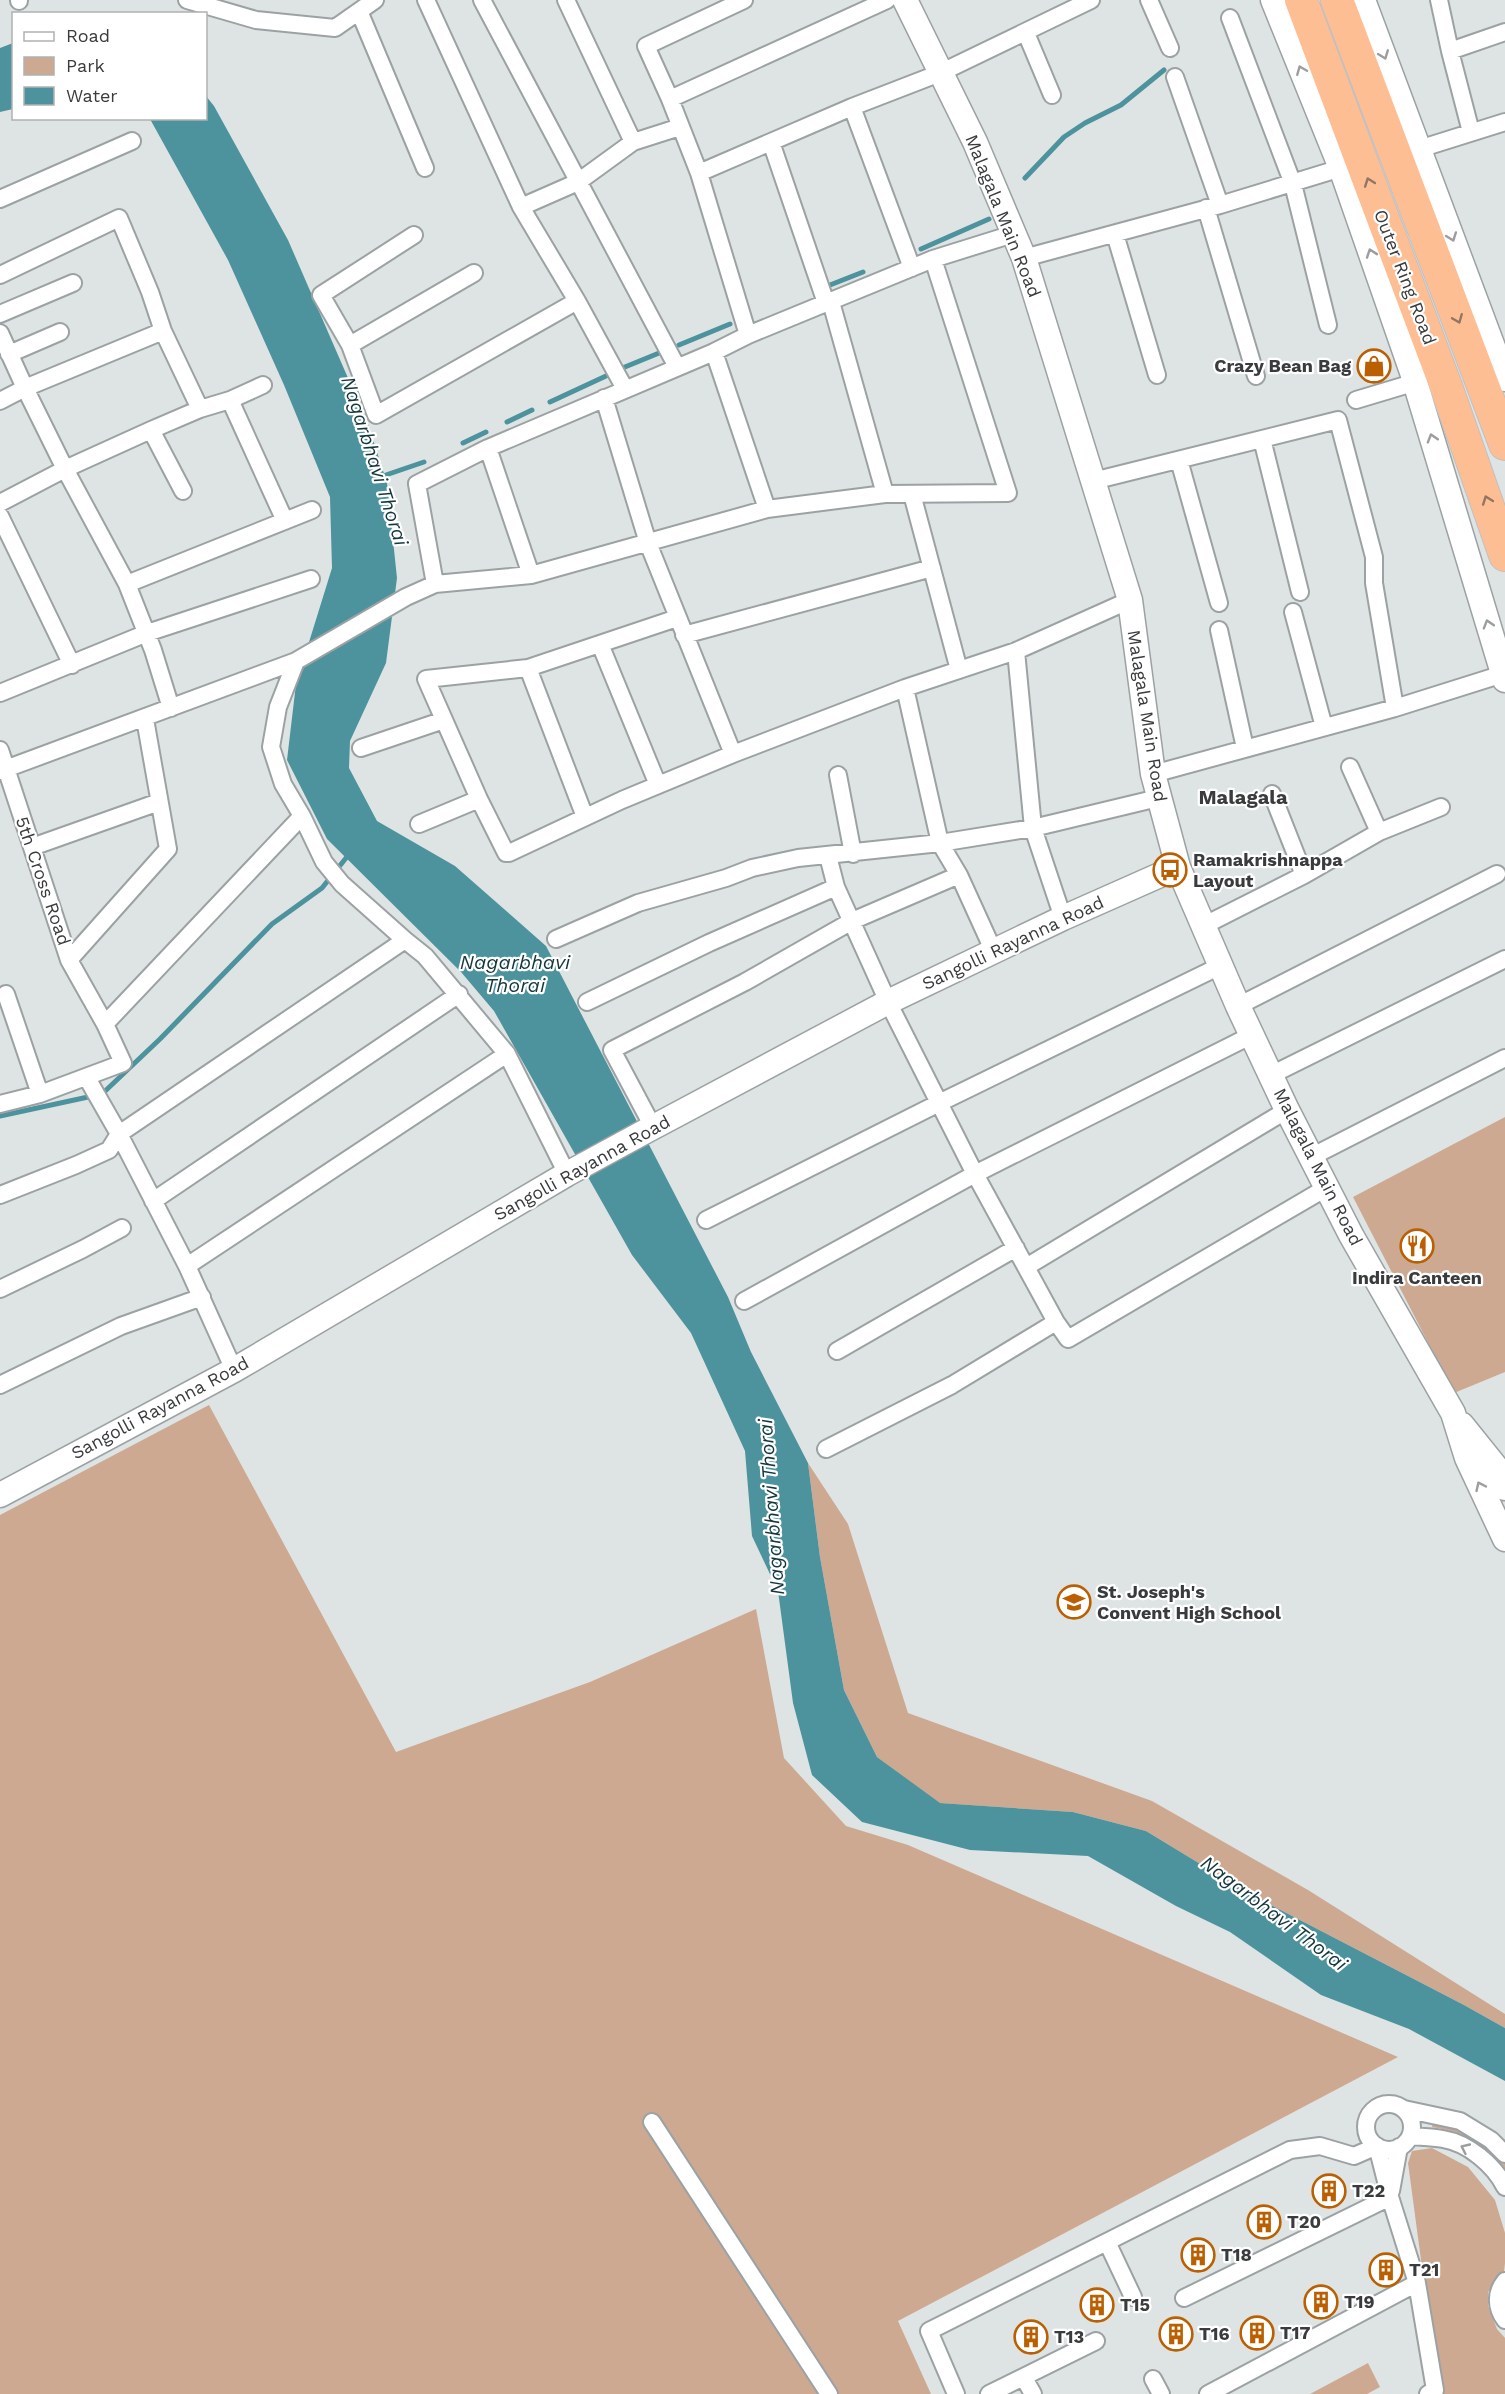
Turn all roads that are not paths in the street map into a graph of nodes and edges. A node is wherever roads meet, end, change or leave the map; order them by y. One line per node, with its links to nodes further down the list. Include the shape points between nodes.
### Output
1 (188, 0): 16 (street, via 256,20 335,28)
2 (375, 0): 16 (street)
3 (426, 0): 41 (street)
4 (482, 0): 37 (street)
5 (566, 0): 31 (street)
6 (744, 0): 25 (street, via 646,46)
7 (887, 0): 25 (street)
8 (906, 0): 22 (street, Malagala Main Road)
9 (1091, 0): 19 (street)
10 (1149, 0): 20 (street)
11 (1273, 0): 35 (street, one-way to 11)
12 (1300, 0): 91 (highway, Outer Ring Road, one-way to 12, via 1447,389)
13 (1337, 0): 77 (highway, Outer Ring Road, one-way to 77)
14 (1363, 0): 33 (street, one-way to 33)
15 (1439, 0): 21 (street)
16 (359, 11): 34 (street)
17 (1230, 18): 38 (street)
18 (1505, 32): 21 (street)
19 (1026, 33): 22 (street); 24 (street)
20 (1170, 48)
21 (1450, 51): 29 (street)
22 (940, 73): 26 (street); 42 (street, Malagala Main Road, via 975,142)
23 (1175, 77): 40 (street)
24 (1052, 95)
25 (670, 99): 28 (street)
26 (852, 107): 32 (street); 47 (street)
27 (1505, 122): 29 (street)
28 (680, 127): 31 (street); 36 (street)
29 (1471, 132): 33 (street)
30 (132, 141): 39 (street)
31 (633, 142): 37 (street)
32 (771, 142): 36 (street); 52 (street)
33 (1419, 149): 65 (street, one-way to 65)
34 (425, 168)
35 (1341, 168): 38 (street); 66 (street, one-way to 35)
36 (699, 173): 58 (street)
37 (578, 183): 41 (street); 62 (street)
38 (1293, 184): 40 (street); 54 (street)
39 (0, 199)
40 (1213, 206): 43 (street); 64 (street)
41 (521, 207): 51 (street)
42 (1013, 234): 45 (street, Malagala Main Road); 46 (street)
43 (1115, 234): 45 (street); 63 (street)
44 (414, 236): 59 (street, via 321,295)
45 (1024, 258): 81 (street, Malagala Main Road)
46 (933, 259): 47 (street); 84 (street, via 1008,494)
47 (912, 268): 52 (street)
48 (474, 273): 59 (street)
49 (0, 275): 55 (street, via 119,218)
50 (73, 283): 53 (street)
51 (577, 302): 59 (street, via 376,415); 69 (street)
52 (829, 302): 58 (street); 83 (street)
53 (0, 314)
54 (1328, 325)
55 (163, 331): 68 (street); 74 (street)
56 (60, 332): 61 (street)
57 (0, 333): 61 (street)
58 (748, 335): 60 (street)
59 (350, 345)
60 (714, 352): 62 (street); 86 (street)
61 (9, 354): 68 (street)
62 (677, 367): 69 (street)
63 (1157, 375)
64 (1256, 376)
65 (1505, 380)
66 (1416, 382): 72 (street); 111 (street, one-way to 66)
67 (263, 385): 71 (street)
68 (24, 388): 73 (street); 80 (street)
69 (625, 389): 70 (street)
70 (604, 398): 78 (street); 90 (street)
71 (230, 400): 74 (street); 89 (street)
72 (1356, 400)
73 (0, 401)
74 (200, 409): 75 (street)
75 (151, 430): 80 (street); 82 (street)
76 (1262, 439): 79 (street); 97 (street); 115 (street, via 1338,420 1374,557 1374,583)
77 (1505, 444)
78 (488, 447): 93 (street); 96 (street, via 417,484)
79 (1179, 460): 81 (street); 99 (street)
80 (65, 469): 85 (street); 95 (street)
81 (1093, 481): 98 (street, Malagala Main Road)
82 (183, 491)
83 (885, 494): 84 (street); 86 (street)
84 (912, 494): 92 (street)
85 (0, 503)
86 (767, 509): 90 (street)
87 (312, 510): 89 (street)
88 (0, 516): 108 (street)
89 (285, 521): 95 (street)
90 (648, 543): 93 (street); 101 (street)
91 (1505, 555)
92 (932, 568): 104 (street); 110 (street)
93 (531, 576): 96 (street)
94 (311, 579): 103 (street)
95 (127, 584): 103 (street)
96 (435, 584): 107 (street)
97 (1300, 592)
98 (1130, 600): 106 (street); 125 (street, Malagala Main Road)
99 (1219, 603)
100 (1293, 612): 118 (street)
101 (677, 618): 104 (street); 105 (street)
102 (1219, 630): 120 (street)
103 (147, 633): 108 (street); 114 (street)
104 (684, 635): 122 (street)
105 (600, 644): 109 (street); 127 (street)
106 (1016, 651): 110 (street); 136 (street)
107 (296, 661): 114 (street); 133 (street, via 278,707 272,747 283,784)
108 (72, 665): 113 (street)
109 (528, 668): 117 (street, via 426,679); 134 (street)
110 (959, 670): 112 (street)
111 (1504, 677): 115 (street)
112 (905, 688): 122 (street); 138 (street)
113 (0, 693)
114 (171, 708): 116 (street)
115 (1395, 708): 118 (street)
116 (145, 719): 124 (street); 131 (street)
117 (444, 720): 119 (street); 130 (street)
118 (1324, 726): 120 (street)
119 (361, 747)
120 (1245, 748): 125 (street)
121 (0, 750): 124 (street, 5th Cross Road)
122 (733, 754): 127 (street)
123 (1350, 767): 137 (street)
124 (2, 770): 139 (street, 5th Cross Road)
125 (1153, 774): 129 (street, Malagala Main Road)
126 (838, 776): 140 (street)
127 (658, 785): 134 (street)
128 (1272, 794): 143 (street)
129 (1158, 798): 136 (street); 142 (street, Malagala Main Road)
130 (479, 799): 134 (street, via 507,853); 135 (street)
131 (159, 802): 139 (street); 154 (street, via 168,849)
132 (1441, 807): 137 (street)
133 (302, 816): 151 (street, via 324,862 342,884); 161 (street)
134 (585, 817)
135 (419, 824)
136 (1033, 828): 138 (street); 147 (street)
137 (1378, 832): 143 (street)
138 (940, 843): 140 (street); 145 (street)
139 (32, 848): 154 (street, 5th Cross Road)
140 (853, 854): 141 (street)
141 (828, 856): 146 (street); 150 (street, via 752,868 638,903)
142 (1178, 867): 147 (street, Sangolli Rayanna Road); 149 (street, Malagala Main Road)
143 (1304, 874): 149 (street)
144 (1497, 874): 160 (street)
145 (959, 875): 148 (street); 152 (street)
146 (836, 886): 148 (street); 158 (street)
147 (1063, 918): 152 (street, Sangolli Rayanna Road)
148 (852, 921): 159 (street); 171 (street, via 745,982 612,1050)
149 (1203, 926): 155 (street, Malagala Main Road)
150 (556, 939)
151 (405, 940): 157 (street, via 426,956); 172 (street)
152 (994, 952): 159 (street, Sangolli Rayanna Road)
153 (1505, 959): 165 (street)
154 (69, 960): 161 (street, 5th Cross Road)
155 (1221, 966): 160 (street, Malagala Main Road); 168 (street)
156 (2, 990): 167 (street)
157 (459, 994): 163 (street); 178 (street)
158 (587, 1002)
159 (888, 1002): 168 (street); 171 (street, Sangolli Rayanna Road)
160 (1238, 1006): 162 (street, Malagala Main Road)
161 (105, 1024): 166 (street, 5th Cross Road, via 123,1063)
162 (1252, 1035): 165 (street, Malagala Main Road); 175 (street)
163 (507, 1054): 174 (street); 182 (street)
164 (1505, 1058): 173 (street)
165 (1271, 1075): 170 (street, Malagala Main Road)
166 (93, 1089): 167 (street); 172 (street)
167 (40, 1094): 169 (street)
168 (939, 1103): 175 (street); 179 (street)
169 (0, 1104)
170 (1287, 1110): 173 (street, Malagala Main Road); 183 (street)
171 (649, 1129): 174 (street, Sangolli Rayanna Road)
172 (119, 1134): 177 (street, via 109,1150); 178 (street)
173 (1311, 1158): 176 (street, Malagala Main Road)
174 (572, 1171): 189 (street, Sangolli Rayanna Road)
175 (975, 1174): 181 (street); 186 (street)
176 (1326, 1188): 187 (street, via 1068,1339); 191 (street, Malagala Main Road)
177 (0, 1195)
178 (153, 1201): 182 (street)
179 (706, 1220)
180 (122, 1228): 184 (street)
181 (1016, 1248): 183 (street); 188 (street)
182 (187, 1266): 185 (street)
183 (1026, 1267): 187 (street)
184 (0, 1288)
185 (202, 1297): 189 (street); 190 (street, via 121,1326)
186 (744, 1301)
187 (1056, 1322): 192 (street, via 952,1385)
188 (837, 1352)
189 (234, 1370): 194 (street, Sangolli Rayanna Road)
190 (0, 1385)
191 (1453, 1413): 193 (street, via 1495,1466); 195 (street, Malagala Main Road, one-way to 191, via 1467,1458)
192 (826, 1449)
193 (1505, 1488)
194 (0, 1495)
195 (1505, 1539)
196 (1404, 2109): 198 (street, via 1412,2122); 199 (street, via 1383,2104 1371,2113 1367,2120 1368,2135); 200 (street, via 1460,2121 1491,2140)
197 (652, 2122): 212 (street)
198 (1405, 2142): 199 (street, via 1392,2149); 201 (street, one-way to 198, via 1476,2154 1445,2139); 202 (street)
199 (1377, 2146): 202 (street); 203 (street, via 1354,2156 1320,2146 1290,2150)
200 (1505, 2154)
201 (1505, 2187)
202 (1390, 2198): 205 (street); 207 (street)
203 (1107, 2242): 206 (street); 213 (street, via 929,2331)
204 (1505, 2281): 208 (street, via 1497,2304)
205 (1417, 2283): 217 (street); 218 (street, via 1435,2390)
206 (1133, 2297)
207 (1184, 2298)
208 (1505, 2320)
209 (1096, 2341): 210 (street)
210 (1024, 2378): 214 (street); 215 (street)
211 (1153, 2379): 216 (street)
212 (828, 2394)
213 (956, 2394)
214 (989, 2394)
215 (1033, 2394)
216 (1161, 2394)
217 (1208, 2394)
218 (1428, 2394)

